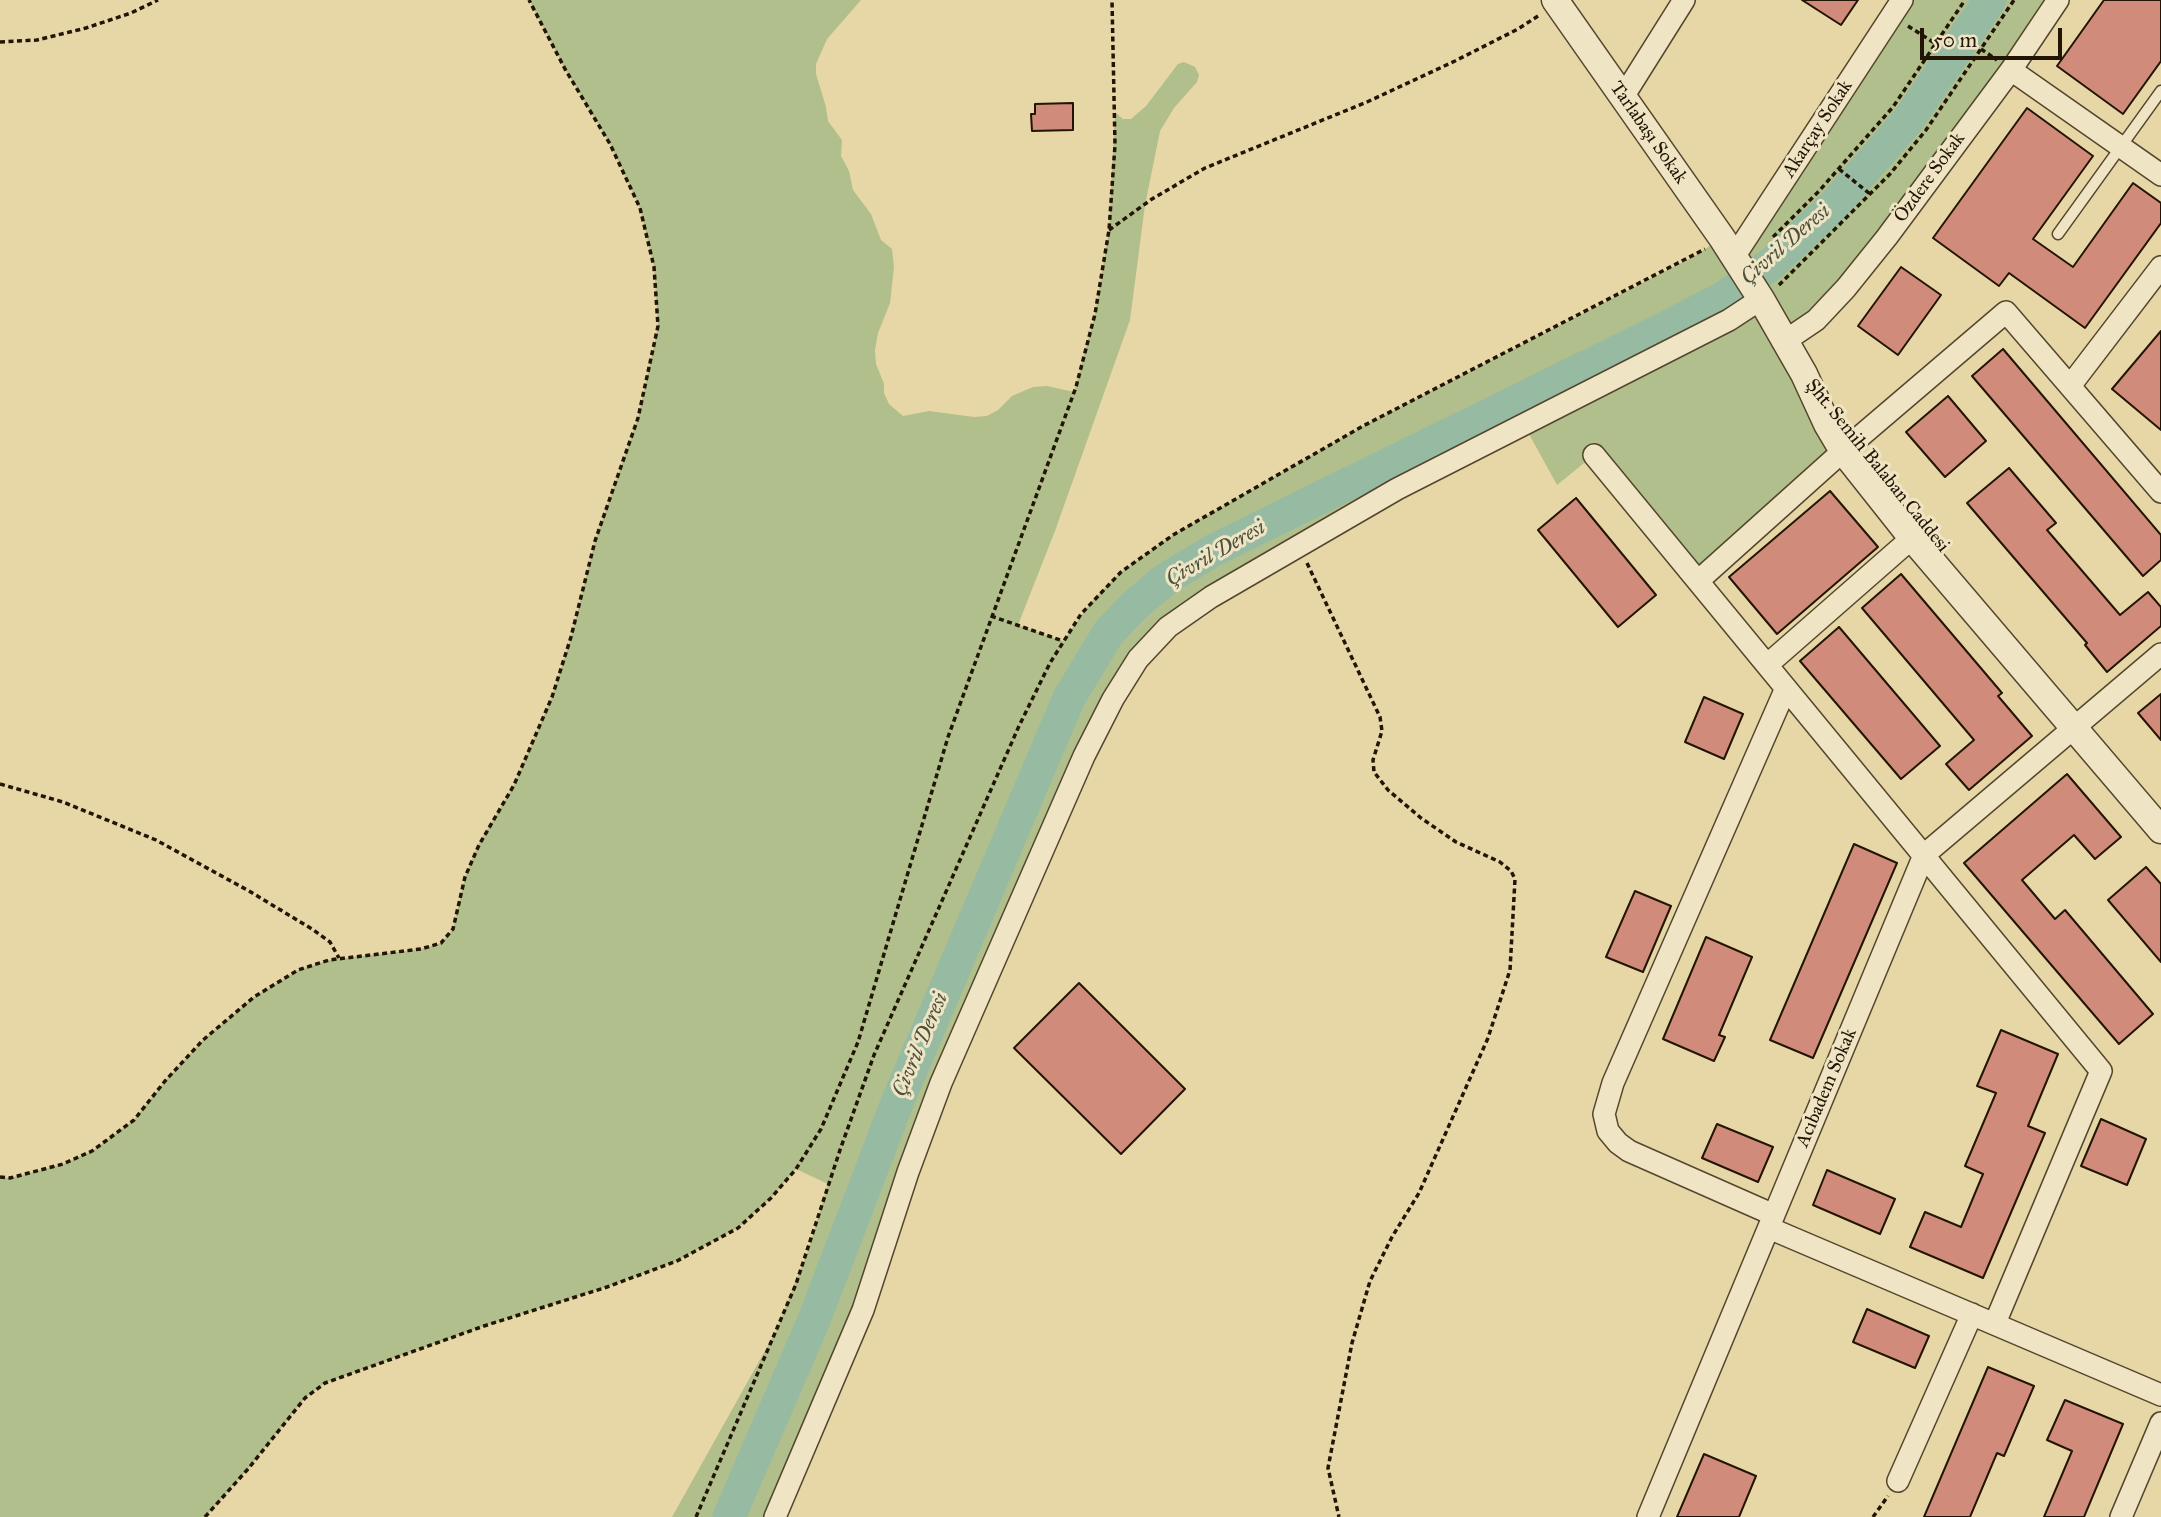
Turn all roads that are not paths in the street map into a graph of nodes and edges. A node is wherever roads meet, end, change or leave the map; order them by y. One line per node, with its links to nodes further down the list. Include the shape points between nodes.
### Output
1 (1684, 0): 7 (street)
2 (2058, 0): 5 (street, Özdere Sokak)
3 (1557, 2): 7 (street, Tarlabaşı Sokak)
4 (1897, 8): 11 (street, Akarçay Sokak)
5 (2011, 70): 8 (street); 14 (street, Özdere Sokak, via 1846,288 1816,320)
6 (2161, 91): 8 (lane)
7 (1623, 97): 11 (street, Tarlabaşı Sokak)
8 (2121, 147): 9 (street); 10 (lane)
9 (2161, 175)
10 (2058, 234)
11 (1732, 254): 13 (street, Tarlabaşı Sokak)
12 (2161, 267): 15 (street)
13 (1760, 297): 14 (street, Şht. Semih Balaban Caddesi); 34 (street, via 1729,320 1397,489 1298,546 1168,627 1138,659 1079,768 941,1083 863,1310)
14 (1785, 341): 16 (street, Şht. Semih Balaban Caddesi, via 1827,424)
15 (2070, 386): 16 (street, via 2006,312); 18 (street)
16 (1850, 445): 19 (street, Şht. Semih Balaban Caddesi); 20 (street); 24 (street, Şht. Semih Balaban Caddesi, via 1925,527)
17 (1594, 455): 20 (street)
18 (2161, 492)
19 (1912, 538): 22 (street); 24 (street, Şht. Semih Balaban Caddesi)
20 (1698, 580): 22 (street)
21 (2161, 654): 24 (street, Acıbadem Sokak)
22 (1767, 665): 23 (street)
23 (1786, 688): 27 (street); 28 (street, via 1604,1114 1608,1131 1629,1151)
24 (2080, 723): 25 (street, Şht. Semih Balaban Caddesi); 26 (street, Şht. Semih Balaban Caddesi); 27 (street, Acıbadem Sokak)
25 (2161, 804)
26 (2161, 830)
27 (1924, 855): 28 (street, Acıbadem Sokak); 30 (street, via 2101,1071)
28 (1772, 1222): 29 (street); 35 (street, Acıbadem Sokak)
29 (1972, 1314): 30 (street); 33 (street)
30 (1994, 1324): 31 (street)
31 (2161, 1395)
32 (2161, 1423): 36 (street)
33 (1898, 1481)
34 (775, 1517)
35 (1648, 1517)
36 (2121, 1517)

